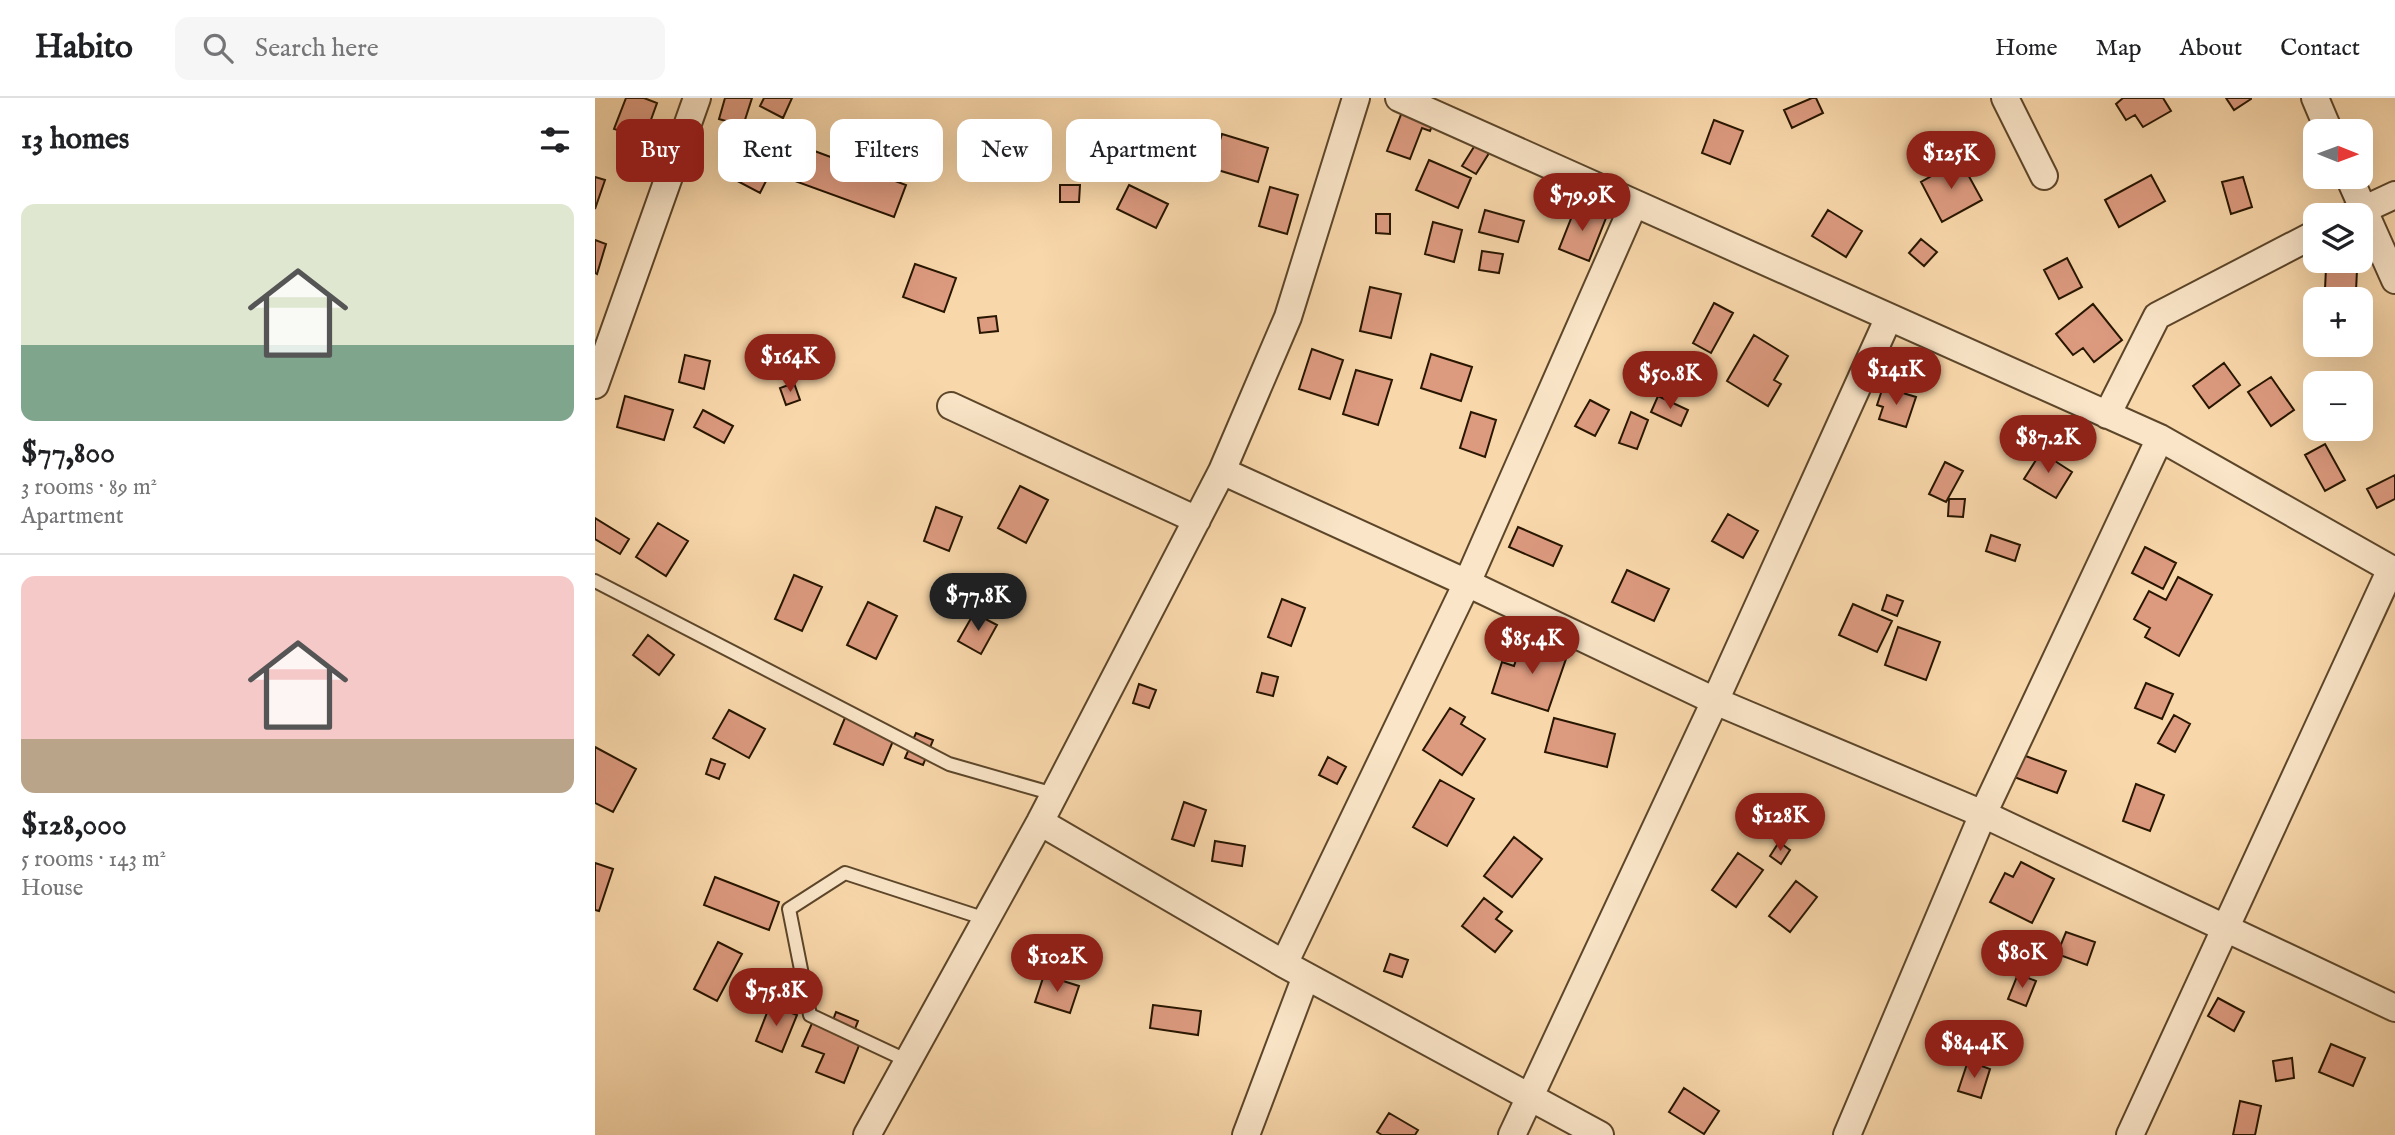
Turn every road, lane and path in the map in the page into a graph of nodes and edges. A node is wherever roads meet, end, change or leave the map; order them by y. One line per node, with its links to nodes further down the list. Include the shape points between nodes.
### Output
1 (697, 98): 15 (street)
2 (1356, 98): 19 (street, via 1288,317)
3 (1399, 98): 9 (street)
4 (2004, 98): 7 (street)
5 (2315, 98): 6 (street)
6 (2324, 119)
7 (2044, 176)
8 (2395, 195): 10 (street)
9 (1634, 204): 14 (street); 22 (street)
10 (2373, 205)
11 (2303, 240): 17 (street, via 2157,316)
12 (2373, 240): 13 (street)
13 (2395, 280)
14 (1889, 317): 17 (street); 23 (street)
15 (595, 385)
16 (951, 406): 20 (street)
17 (2108, 415): 18 (street)
18 (2160, 438): 25 (street); 28 (street, via 2391,569)
19 (1222, 471): 20 (street); 22 (street)
20 (1197, 520): 24 (street)
21 (595, 582): 24 (lane, via 949,764)
22 (1468, 583): 23 (street); 29 (street)
23 (1715, 701): 25 (street); 32 (street)
24 (1054, 794): 26 (street)
25 (1983, 814): 28 (street); 37 (street)
26 (1040, 822): 27 (street); 29 (street)
27 (986, 919): 31 (street); 31 (lane, via 845,873 789,909 810,1014)
28 (2226, 928): 30 (street); 38 (street)
29 (1295, 970): 32 (street); 34 (street)
30 (2395, 1008)
31 (908, 1061): 33 (street)
32 (1529, 1096): 35 (street); 36 (street)
33 (867, 1135)
34 (1246, 1135)
35 (1512, 1135)
36 (1600, 1135)
37 (1847, 1135)
38 (2130, 1135)

